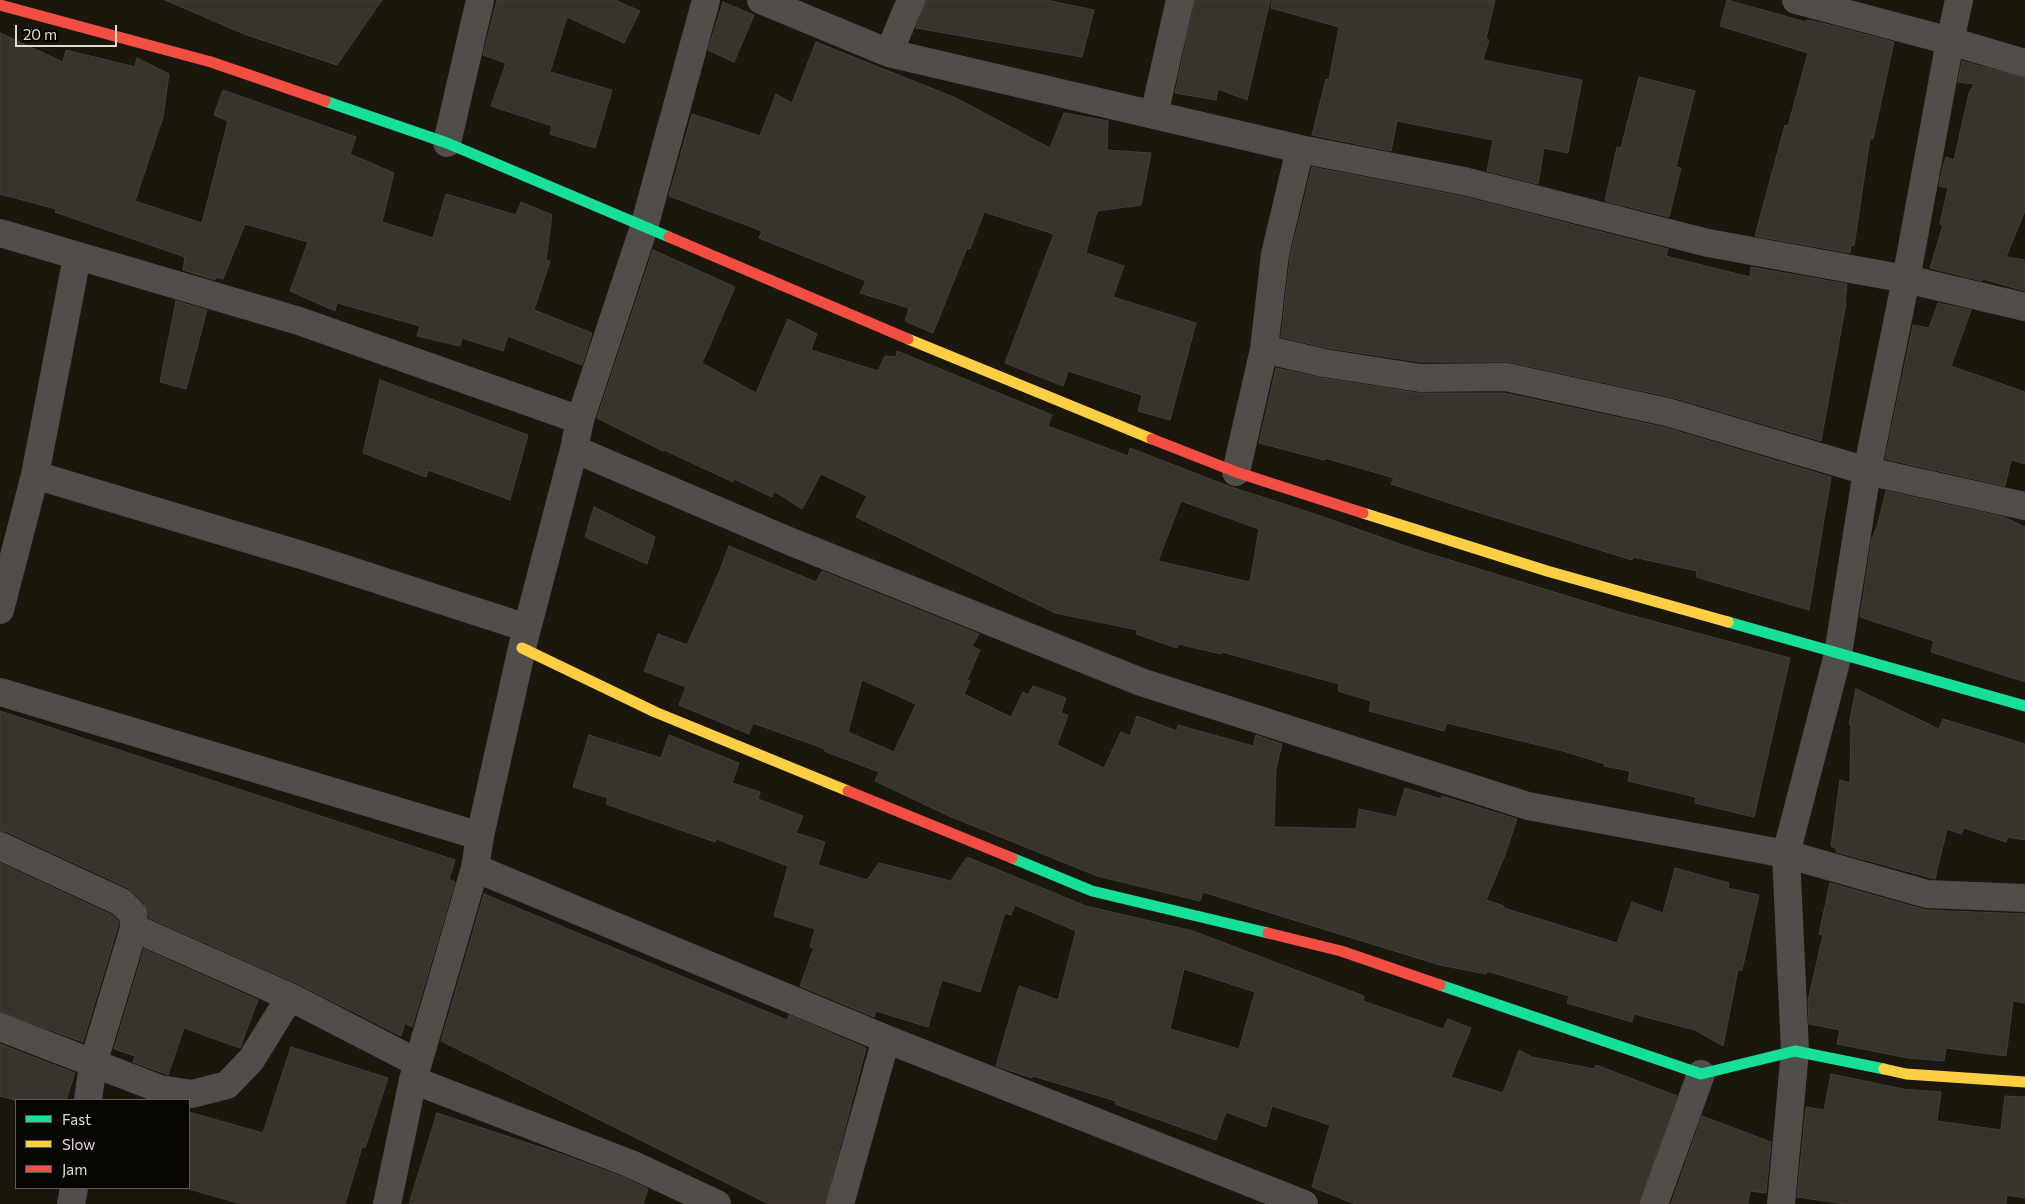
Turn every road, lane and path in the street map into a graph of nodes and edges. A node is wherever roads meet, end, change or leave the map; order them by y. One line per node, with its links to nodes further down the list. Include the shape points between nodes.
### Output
1 (480, 0): 13 (street)
2 (706, 0): 15 (street)
3 (761, 0): 10 (street)
4 (911, 0): 10 (street)
5 (1180, 0): 12 (street)
6 (1796, 0): 9 (street)
7 (1959, 0): 9 (street)
8 (0, 4): 13 (street, via 211,62)
9 (1950, 41): 11 (street); 18 (street)
10 (889, 53): 12 (street)
11 (2025, 63)
12 (1154, 115): 14 (street)
13 (447, 143): 15 (street)
14 (1300, 149): 18 (street, via 1464,181 1708,244); 20 (street, via 1275,254)
15 (644, 227): 21 (street); 24 (street, via 979,369)
16 (0, 233): 17 (street)
17 (77, 257): 21 (street, via 299,321); 25 (street)
18 (1906, 279): 19 (street); 23 (street)
19 (2025, 307)
20 (1264, 349): 23 (street, via 1324,363 1420,378 1506,377 1668,412); 24 (street)
21 (580, 420): 22 (street)
22 (574, 449): 28 (street); 34 (street, via 789,541 1141,682 1528,806)
23 (1867, 471): 26 (street); 29 (street)
24 (1236, 472): 29 (street, via 1547,571)
25 (35, 475): 27 (street); 28 (street, via 308,557)
26 (2025, 506)
27 (0, 610)
28 (524, 638): 32 (street); 44 (street, via 655,712 1092,891 1341,951)
29 (1838, 654): 31 (street); 34 (street)
30 (0, 692): 32 (street)
31 (2025, 706)
32 (480, 836): 35 (street)
33 (0, 846): 37 (street, via 120,902 133,914)
34 (1786, 854): 36 (street, via 1927,894); 41 (street)
35 (475, 868): 40 (street); 43 (street)
36 (2025, 898)
37 (134, 928): 38 (street); 42 (street)
38 (290, 997): 42 (street, via 252,1060 227,1085 192,1094 160,1089); 43 (street)
39 (0, 1027): 42 (street)
40 (886, 1039): 51 (street); 52 (street)
41 (1795, 1051): 44 (street); 45 (street, via 1906,1074); 54 (street)
42 (93, 1064): 46 (street)
43 (415, 1071): 49 (street); 50 (street)
44 (1700, 1074): 53 (street)
45 (2025, 1082)
46 (88, 1099)
47 (74, 1189): 48 (street)
48 (71, 1204)
49 (387, 1204)
50 (718, 1204)
51 (840, 1204)
52 (1304, 1204)
53 (1654, 1204)
54 (1781, 1204)

